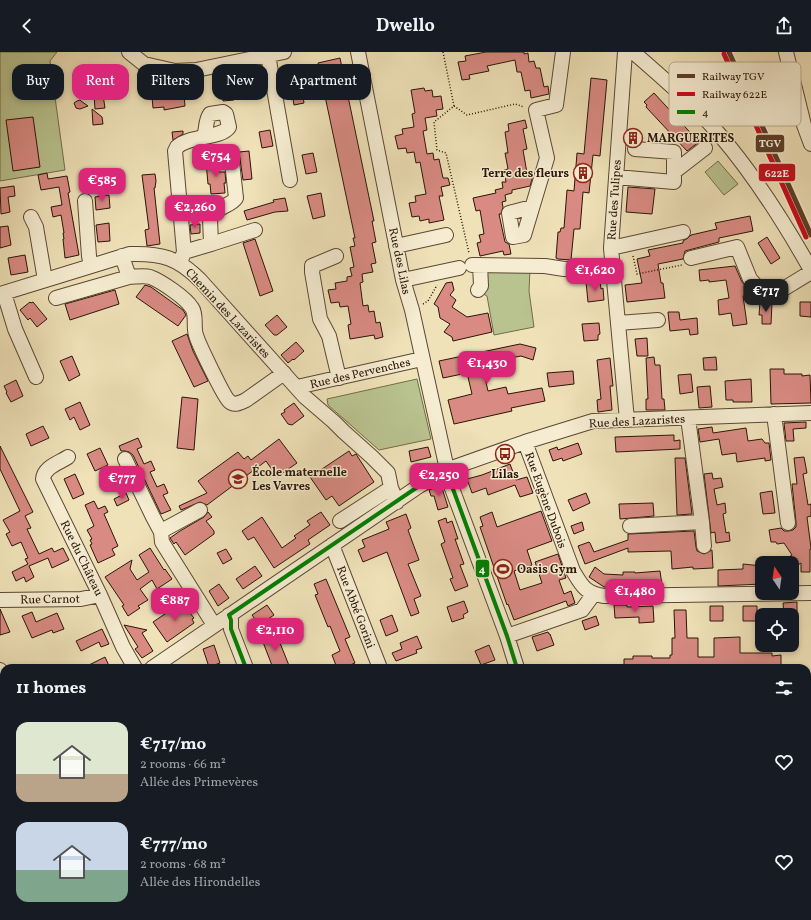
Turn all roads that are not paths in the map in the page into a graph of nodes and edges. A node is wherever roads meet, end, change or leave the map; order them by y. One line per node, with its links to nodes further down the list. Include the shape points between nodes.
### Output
1 (129, 52): 8 (street, via 144,64 174,71 196,70)
2 (284, 52): 8 (street)
3 (358, 52): 29 (street, Rue des Lilas)
4 (563, 52): 23 (street, via 556,105 536,110 547,158)
5 (625, 52): 20 (street, Rue des Tulipes)
6 (633, 52): 10 (street)
7 (786, 52): 9 (street)
8 (268, 55): 21 (street)
9 (789, 62)
10 (669, 83)
11 (801, 103): 12 (street)
12 (807, 124): 15 (street)
13 (710, 126): 38 (street, via 757,183 791,234)
14 (204, 136): 33 (street, via 179,145 175,151)
15 (811, 144)
16 (705, 148): 19 (street)
17 (635, 149): 19 (street, via 674,152)
18 (231, 153): 28 (street, via 236,198 210,218)
19 (674, 172): 20 (street, via 674,182)
20 (616, 177): 30 (street, Rue des Tulipes)
21 (290, 180)
22 (85, 201): 35 (street)
23 (532, 207)
24 (31, 217): 40 (street, via 36,228)
25 (255, 230): 28 (street)
26 (683, 232): 30 (street)
27 (446, 234): 29 (street)
28 (211, 244): 33 (street)
29 (396, 246): 41 (street, Rue des Lilas)
30 (611, 248): 37 (street, Rue des Tulipes)
31 (122, 256): 33 (street, Chemin des Lazaristes, via 148,253); 35 (street, Chemin des Lazaristes); 39 (street)
32 (336, 256): 50 (street, via 312,266 312,272 320,319 329,336)
33 (182, 257): 48 (street, Chemin des Lazaristes, via 190,270)
34 (691, 258): 38 (street, via 737,247 750,279 759,288 774,292)
35 (91, 266): 40 (street, Chemin des Lazaristes)
36 (471, 266): 37 (street); 41 (street); 42 (street, via 481,286)
37 (613, 268): 46 (street, Rue des Tulipes)
38 (811, 271)
39 (129, 277): 44 (street); 48 (street, via 150,277 178,293 192,308 196,335 229,402 239,403)
40 (45, 280): 43 (street, Chemin des Lazaristes)
41 (403, 280): 47 (street, Rue des Lilas)
42 (478, 290)
43 (2, 293): 49 (street)
44 (56, 298)
45 (658, 320): 46 (street)
46 (618, 324): 55 (street, Rue des Tulipes)
47 (422, 359): 50 (street, Rue des Pervenches); 59 (street, Rue des Lilas)
48 (284, 373): 51 (street, Chemin des Lazaristes)
49 (36, 377)
50 (339, 378): 51 (street, Rue des Pervenches)
51 (297, 387): 60 (street, Chemin des Lazaristes, via 388,473)
52 (811, 413): 53 (street, Rue des Lazaristes)
53 (774, 414): 54 (street, Rue des Lazaristes); 65 (street)
54 (688, 418): 55 (street, Rue des Lazaristes); 64 (street)
55 (627, 420): 56 (street, Rue des Lazaristes, via 593,421)
56 (525, 442): 59 (street, Rue des Lazaristes); 72 (street, Rue Eugène Dubois, via 573,571 583,588)
57 (68, 457): 71 (street, Rue du Château, via 47,469 43,479)
58 (125, 459): 67 (street)
59 (446, 470): 61 (street, Rue des Lazaristes); 76 (street, Rue des Lilas)
60 (391, 488): 61 (street, Chemin des Lazaristes); 63 (street)
61 (397, 502): 68 (street, Rue des Lazaristes)
62 (200, 510): 67 (street)
63 (340, 521)
64 (702, 522): 66 (street); 69 (street)
65 (788, 524)
66 (630, 526)
67 (161, 532): 75 (street, via 162,542)
68 (332, 545): 74 (street, Rue des Lazaristes); 80 (street, Rue Abbé Gorini)
69 (704, 546)
70 (811, 593): 72 (street)
71 (100, 595): 73 (street, Rue Carnot, via 81,599); 77 (street, Rue du Château)
72 (593, 595): 76 (street, via 582,610)
73 (0, 600)
74 (229, 615): 75 (street, Rue des Lazaristes); 79 (street)
75 (214, 624): 78 (street, Rue des Lazaristes)
76 (507, 636): 81 (street, Rue des Lilas)
77 (133, 664)
78 (158, 664)
79 (245, 664)
80 (378, 664)
81 (517, 664)

